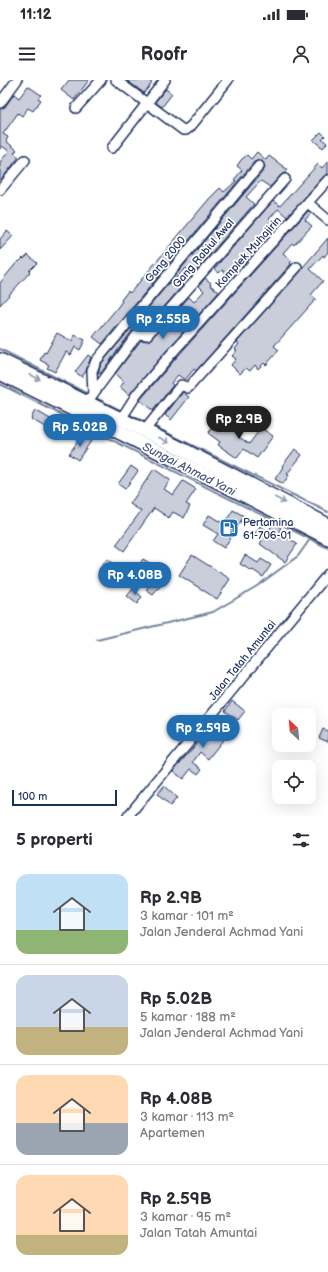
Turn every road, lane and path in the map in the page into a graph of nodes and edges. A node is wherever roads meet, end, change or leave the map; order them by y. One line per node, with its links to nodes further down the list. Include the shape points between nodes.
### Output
1 (18, 80): 6 (street)
2 (101, 80): 8 (street)
3 (116, 80): 7 (street)
4 (165, 80): 7 (street)
5 (228, 80): 7 (street, via 186,130)
6 (0, 103)
7 (147, 103): 9 (street)
8 (76, 108)
9 (112, 148)
10 (25, 160): 14 (street)
11 (259, 166): 21 (street, Gang 2000, via 96,361 92,371)
12 (285, 178): 21 (street, Gang Rabiul Awal, via 147,335 137,335)
13 (328, 180): 15 (street, Komplek Muhajirin)
14 (0, 190)
15 (308, 203): 16 (street); 22 (street, Komplek Muhajirin, via 172,353 137,394)
16 (328, 220)
17 (297, 267): 23 (street, via 188,388 181,385)
18 (0, 360): 20 (highway, one-way to 20)
19 (1, 374): 20 (highway)
20 (52, 392): 21 (highway); 24 (highway, via 266,506)
21 (90, 398): 22 (highway)
22 (124, 414): 23 (highway)
23 (148, 427): 24 (highway, one-way to 24)
24 (298, 516): 25 (highway)
25 (326, 533)
26 (328, 574): 27 (street, Jalan Tatah Amuntai)
27 (128, 816)

